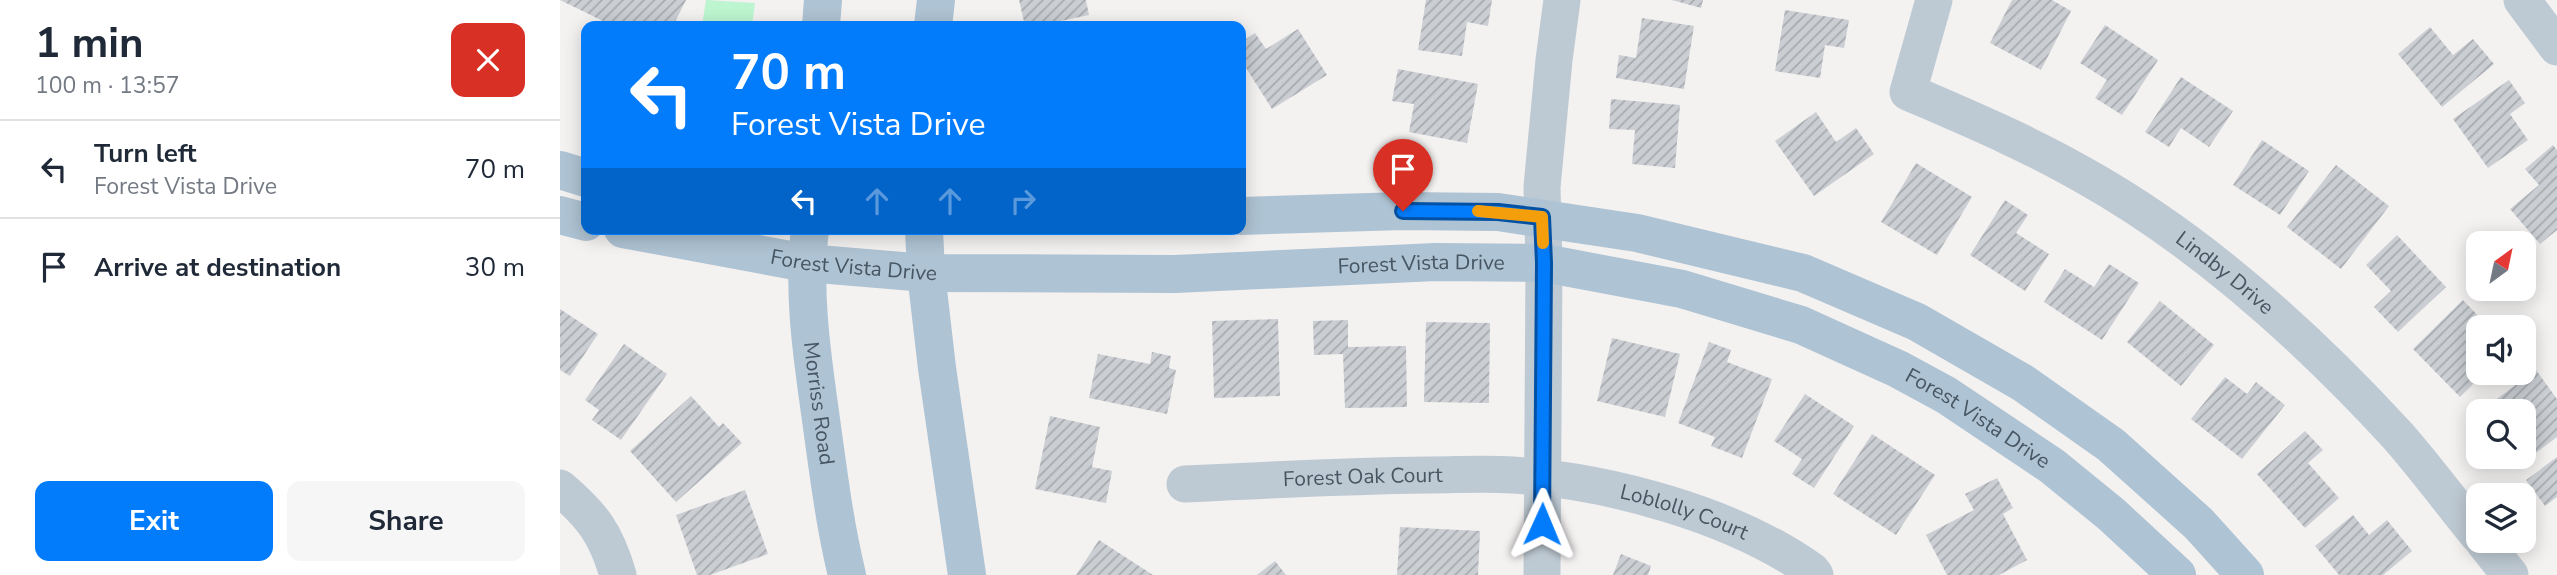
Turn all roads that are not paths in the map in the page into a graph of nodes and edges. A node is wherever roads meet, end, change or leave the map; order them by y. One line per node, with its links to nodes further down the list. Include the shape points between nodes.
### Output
1 (823, 0): 6 (main road)
2 (936, 0): 7 (main road)
3 (1562, 0): 13 (street)
4 (1934, 0): 23 (street, Lindby Drive, via 1908,92 2086,176 2168,228 2325,361 2399,438)
5 (2522, 0): 8 (street)
6 (821, 21)
7 (934, 21)
8 (2557, 47)
9 (560, 170): 10 (main road)
10 (581, 176)
11 (560, 215): 14 (main road)
12 (1246, 216): 13 (main road, via 1471,211)
13 (1542, 217): 18 (street); 31 (main road, via 1637,233 1803,273 1917,322 2023,383 2112,445 2199,524)
14 (581, 221)
15 (688, 235): 17 (main road, Forest Vista Drive)
16 (924, 235): 19 (main road)
17 (808, 246): 19 (main road, Forest Vista Drive); 26 (main road, Morriss Road, via 808,325 837,537)
18 (1544, 263): 19 (main road, Forest Vista Drive, via 1436,262 1175,274); 20 (street); 30 (main road, Forest Vista Drive, via 1682,289 1801,325 1898,369 1978,415 2052,466)
19 (926, 273): 27 (main road)
20 (1543, 478): 21 (street, Forest Oak Court, via 1363,475); 28 (street); 29 (street, Loblolly Court, via 1695,513 1777,547)
21 (1185, 484)
22 (560, 488): 25 (street, via 587,511 610,548)
23 (2466, 520)
24 (2493, 553): 32 (street)
25 (618, 575)
26 (847, 575)
27 (967, 575)
28 (1542, 575)
29 (1815, 575)
30 (2177, 575)
31 (2245, 575)
32 (2510, 575)

